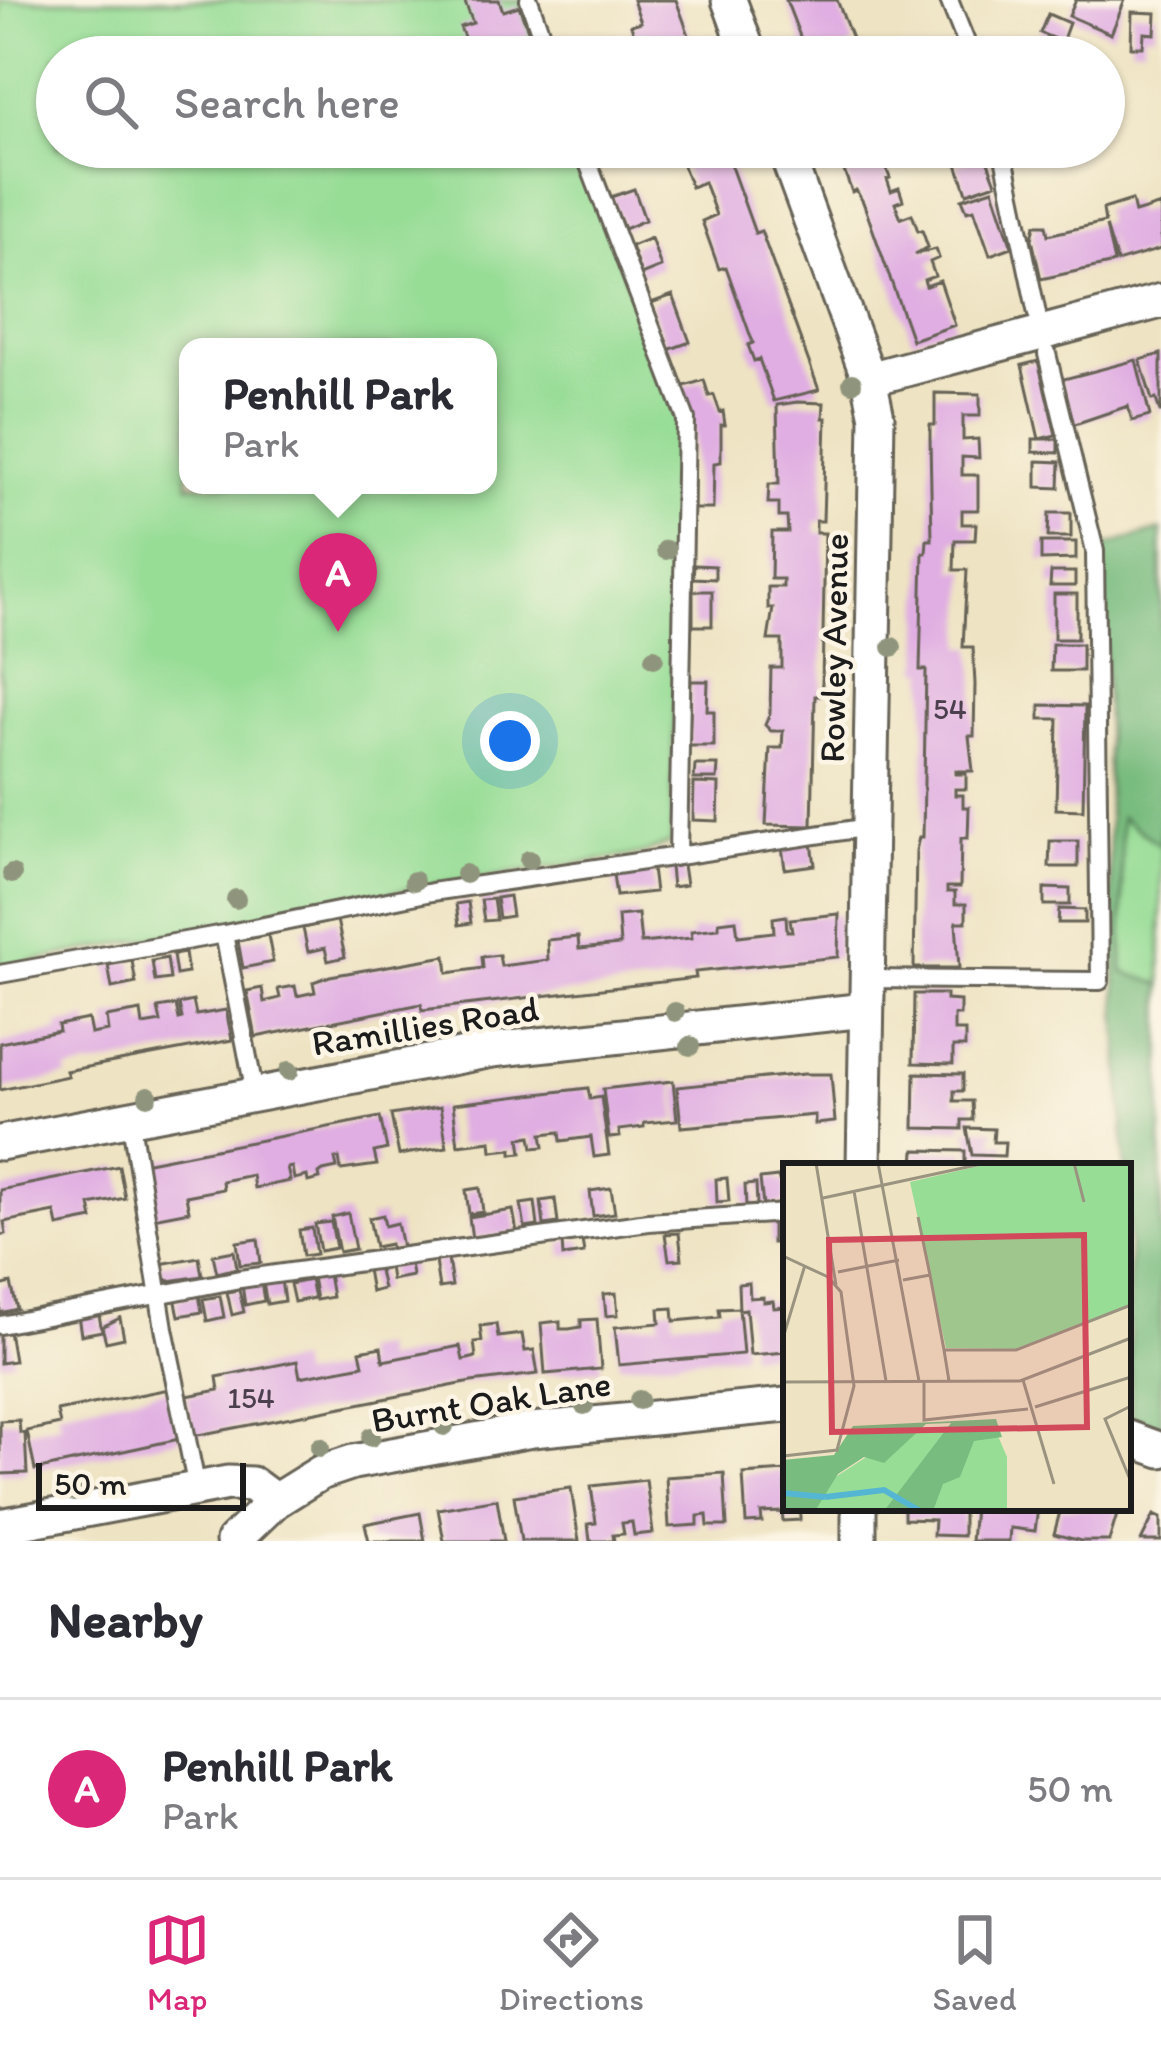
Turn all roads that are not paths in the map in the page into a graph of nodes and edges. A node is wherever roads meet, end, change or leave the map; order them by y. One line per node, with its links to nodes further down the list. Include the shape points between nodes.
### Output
1 (529, 0): 4 (lane)
2 (729, 0): 5 (street)
3 (949, 0): 6 (lane)
4 (542, 36)
5 (742, 36)
6 (964, 36)
7 (590, 168): 15 (lane, via 686,418)
8 (792, 168): 13 (street, Rowley Avenue)
9 (1006, 168): 11 (lane)
10 (1161, 301): 13 (street)
11 (1037, 314)
12 (1047, 353): 18 (lane, via 1095,551 1100,981)
13 (869, 379): 14 (street, Rowley Avenue, via 877,417)
14 (869, 827): 15 (lane); 18 (street, Rowley Avenue)
15 (678, 856): 16 (lane, via 432,892)
16 (224, 934): 17 (lane); 19 (lane)
17 (0, 974)
18 (866, 995): 19 (street, Ramillies Road); 22 (street, Rowley Avenue)
19 (255, 1094): 20 (street, Ramillies Road)
20 (130, 1117): 21 (street, Ramillies Road); 24 (lane)
21 (0, 1143)
22 (864, 1163)
23 (783, 1213): 24 (lane, via 648,1222)
24 (158, 1294): 25 (lane); 29 (lane)
25 (0, 1325)
26 (783, 1406): 30 (street, Burnt Oak Lane, via 532,1430 352,1462)
27 (1131, 1439): 28 (street)
28 (1161, 1450)
29 (197, 1488): 30 (street, via 252,1484); 31 (street)
30 (275, 1501): 32 (street, Burnt Oak Lane)
31 (0, 1526)
32 (233, 1541)

